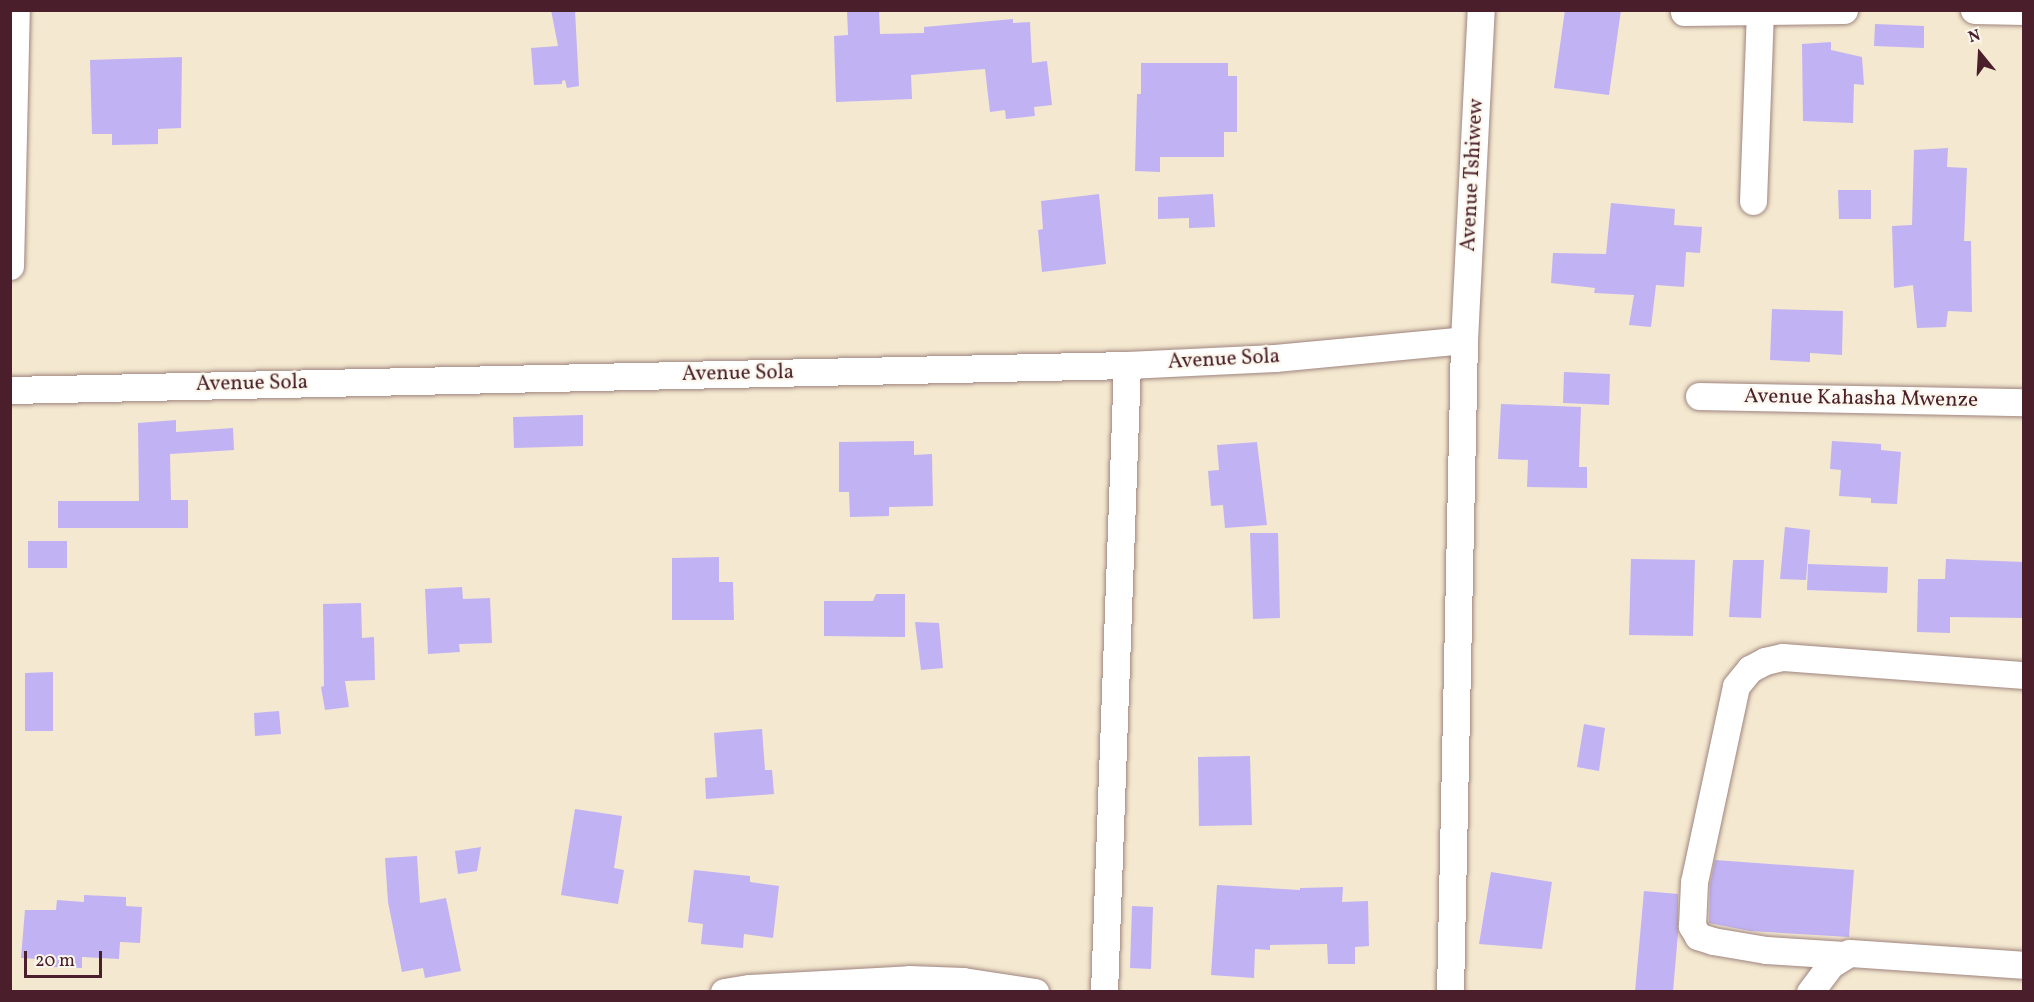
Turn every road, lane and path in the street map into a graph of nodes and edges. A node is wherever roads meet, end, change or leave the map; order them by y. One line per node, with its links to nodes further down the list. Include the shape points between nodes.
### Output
1 (16, 10): 9 (street)
2 (1481, 10): 10 (street, Avenue Tshiwew)
3 (1844, 10): 7 (street)
4 (1974, 10): 5 (street)
5 (2024, 11)
6 (1684, 12): 7 (street)
7 (1760, 13): 8 (street)
8 (1753, 201)
9 (10, 266)
10 (1464, 340): 11 (street, Avenue Sola, via 1275,358); 21 (street, Avenue Tshiwew)
11 (1127, 365): 12 (street, Avenue Sola); 20 (street)
12 (10, 390)
13 (1699, 396): 14 (street, Avenue Kahasha Mwenze)
14 (2024, 402)
15 (2024, 675): 16 (street, via 1783,657 1750,669 1736,686 1694,882 1692,926 1698,936 1713,941 1766,950)
16 (1844, 955): 17 (street); 22 (street, via 1830,965)
17 (2024, 964)
18 (724, 992): 19 (street, via 909,979 963,981)
19 (1035, 992)
20 (1104, 992)
21 (1450, 992)
22 (1810, 992)

